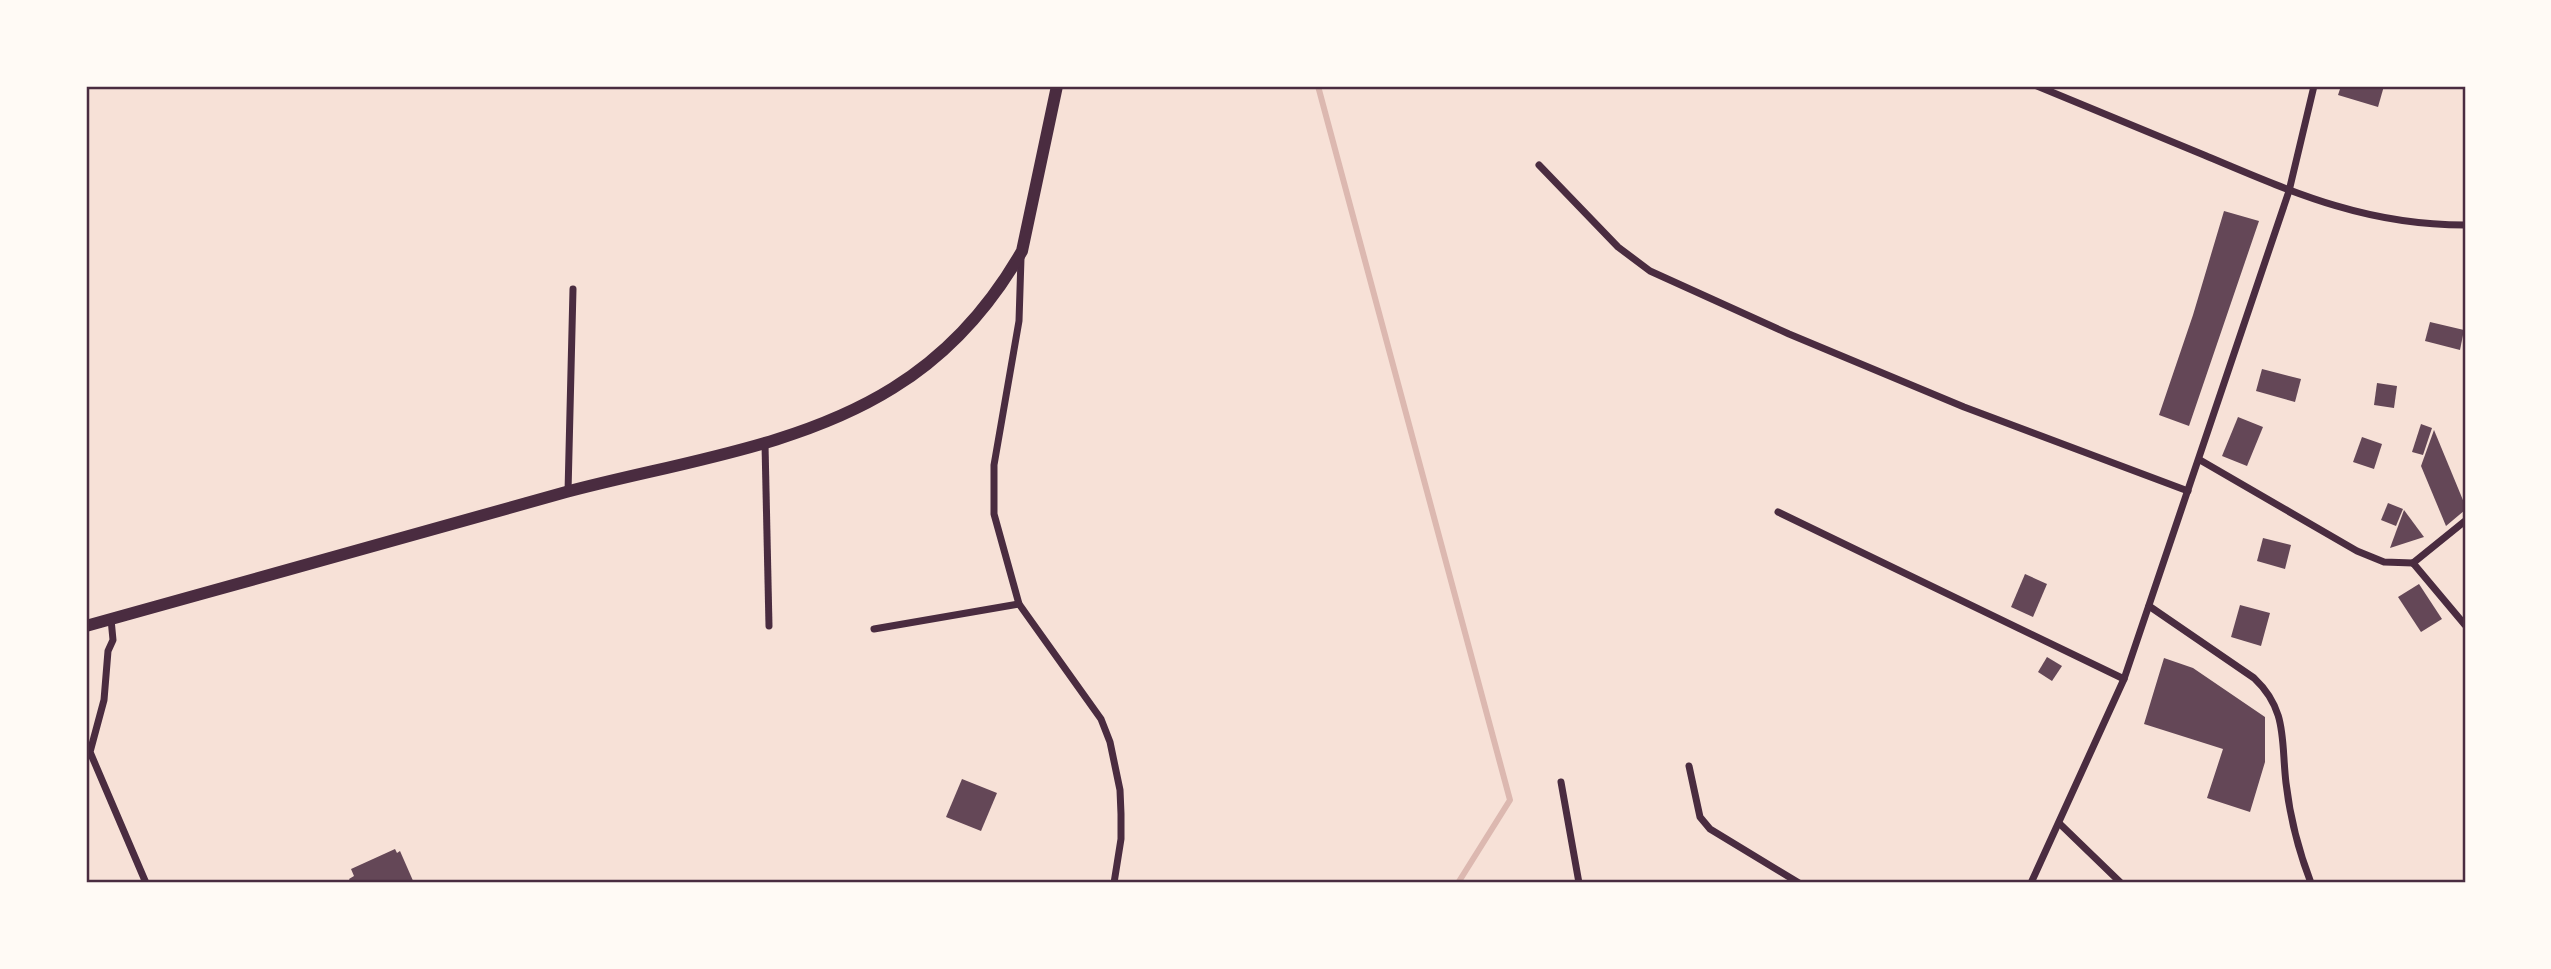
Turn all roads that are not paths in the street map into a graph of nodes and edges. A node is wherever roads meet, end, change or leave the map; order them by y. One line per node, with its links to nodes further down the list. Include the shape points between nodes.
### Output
1 (1057, 86): 7 (main road)
2 (2037, 86): 5 (street)
3 (2314, 86): 5 (street)
4 (1539, 165): 11 (street, via 1618,247 1650,271 1964,407)
5 (2289, 191): 6 (street, via 2361,214); 10 (street)
6 (2465, 225)
7 (1022, 251): 9 (main road, via 976,319 915,374 843,414); 16 (street, via 1018,321 994,465 994,514)
8 (573, 289): 12 (street)
9 (765, 444): 12 (main road); 21 (street)
10 (2200, 460): 11 (street); 15 (street, via 2357,551 2384,562)
11 (2188, 491): 17 (street)
12 (568, 492): 18 (main road)
13 (1778, 512): 23 (street)
14 (2465, 521): 15 (street)
15 (2413, 563): 19 (street)
16 (1019, 604): 22 (street); 28 (street, via 1101,719 1110,742 1121,814)
17 (2149, 606): 23 (street); 33 (street, via 2268,691 2281,725 2286,785)
18 (111, 619): 20 (main road); 27 (street, via 113,640 104,700 89,751)
19 (2465, 625)
20 (86, 626)
21 (768, 626)
22 (874, 629)
23 (2124, 679): 26 (street)
24 (1689, 766): 30 (street, via 1700,817 1710,829)
25 (1561, 782): 29 (street)
26 (2060, 824): 31 (street); 32 (street)
27 (146, 883)
28 (1114, 883)
29 (1579, 883)
30 (1799, 883)
31 (2031, 883)
32 (2121, 883)
33 (2311, 883)

